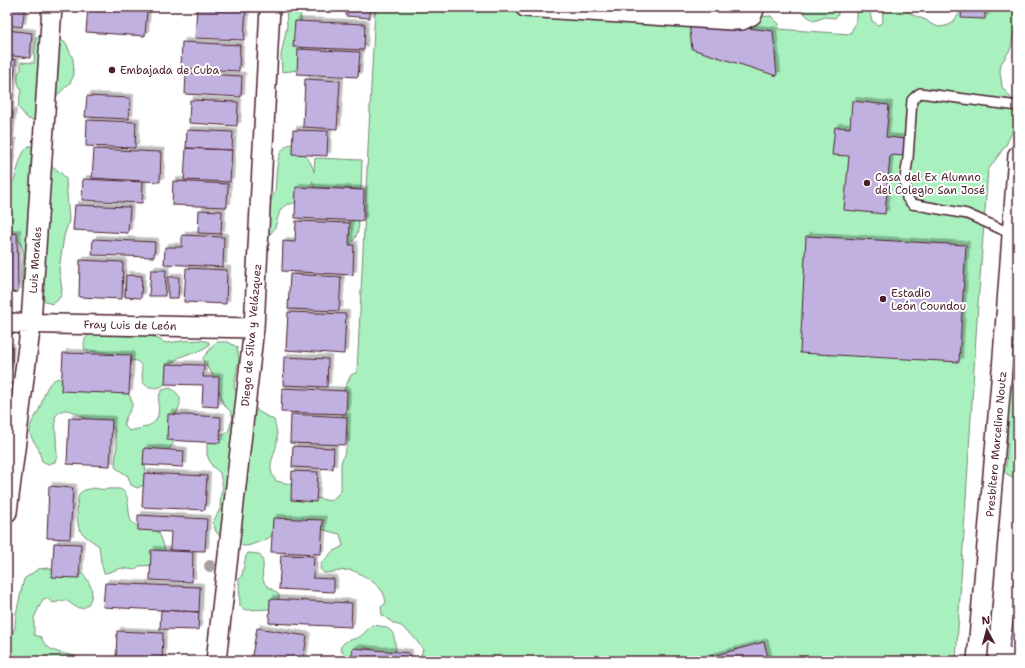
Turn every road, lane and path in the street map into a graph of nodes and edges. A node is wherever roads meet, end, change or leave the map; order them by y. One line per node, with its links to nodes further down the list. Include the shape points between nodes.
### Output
1 (52, 7): 9 (street, Luis Morales)
2 (270, 7): 10 (street, Diego de Silva y Velázquez)
3 (525, 7): 4 (street, via 742,20 752,15)
4 (755, 7)
5 (1018, 106): 7 (lane, via 920,94 916,96 912,100 904,179 906,198 912,204 967,214)
6 (1018, 155): 7 (street, Presbítero Marcelino Noutz)
7 (1012, 234): 11 (street, Presbítero Marcelino Noutz)
8 (7, 323): 9 (street, Fray Luis de León)
9 (31, 323): 10 (street, Fray Luis de León); 12 (street, Luis Morales)
10 (254, 328): 13 (street, Diego de Silva y Velázquez)
11 (1010, 370): 14 (street, Presbítero Marcelino Noutz)
12 (7, 512)
13 (216, 661)
14 (977, 661)

